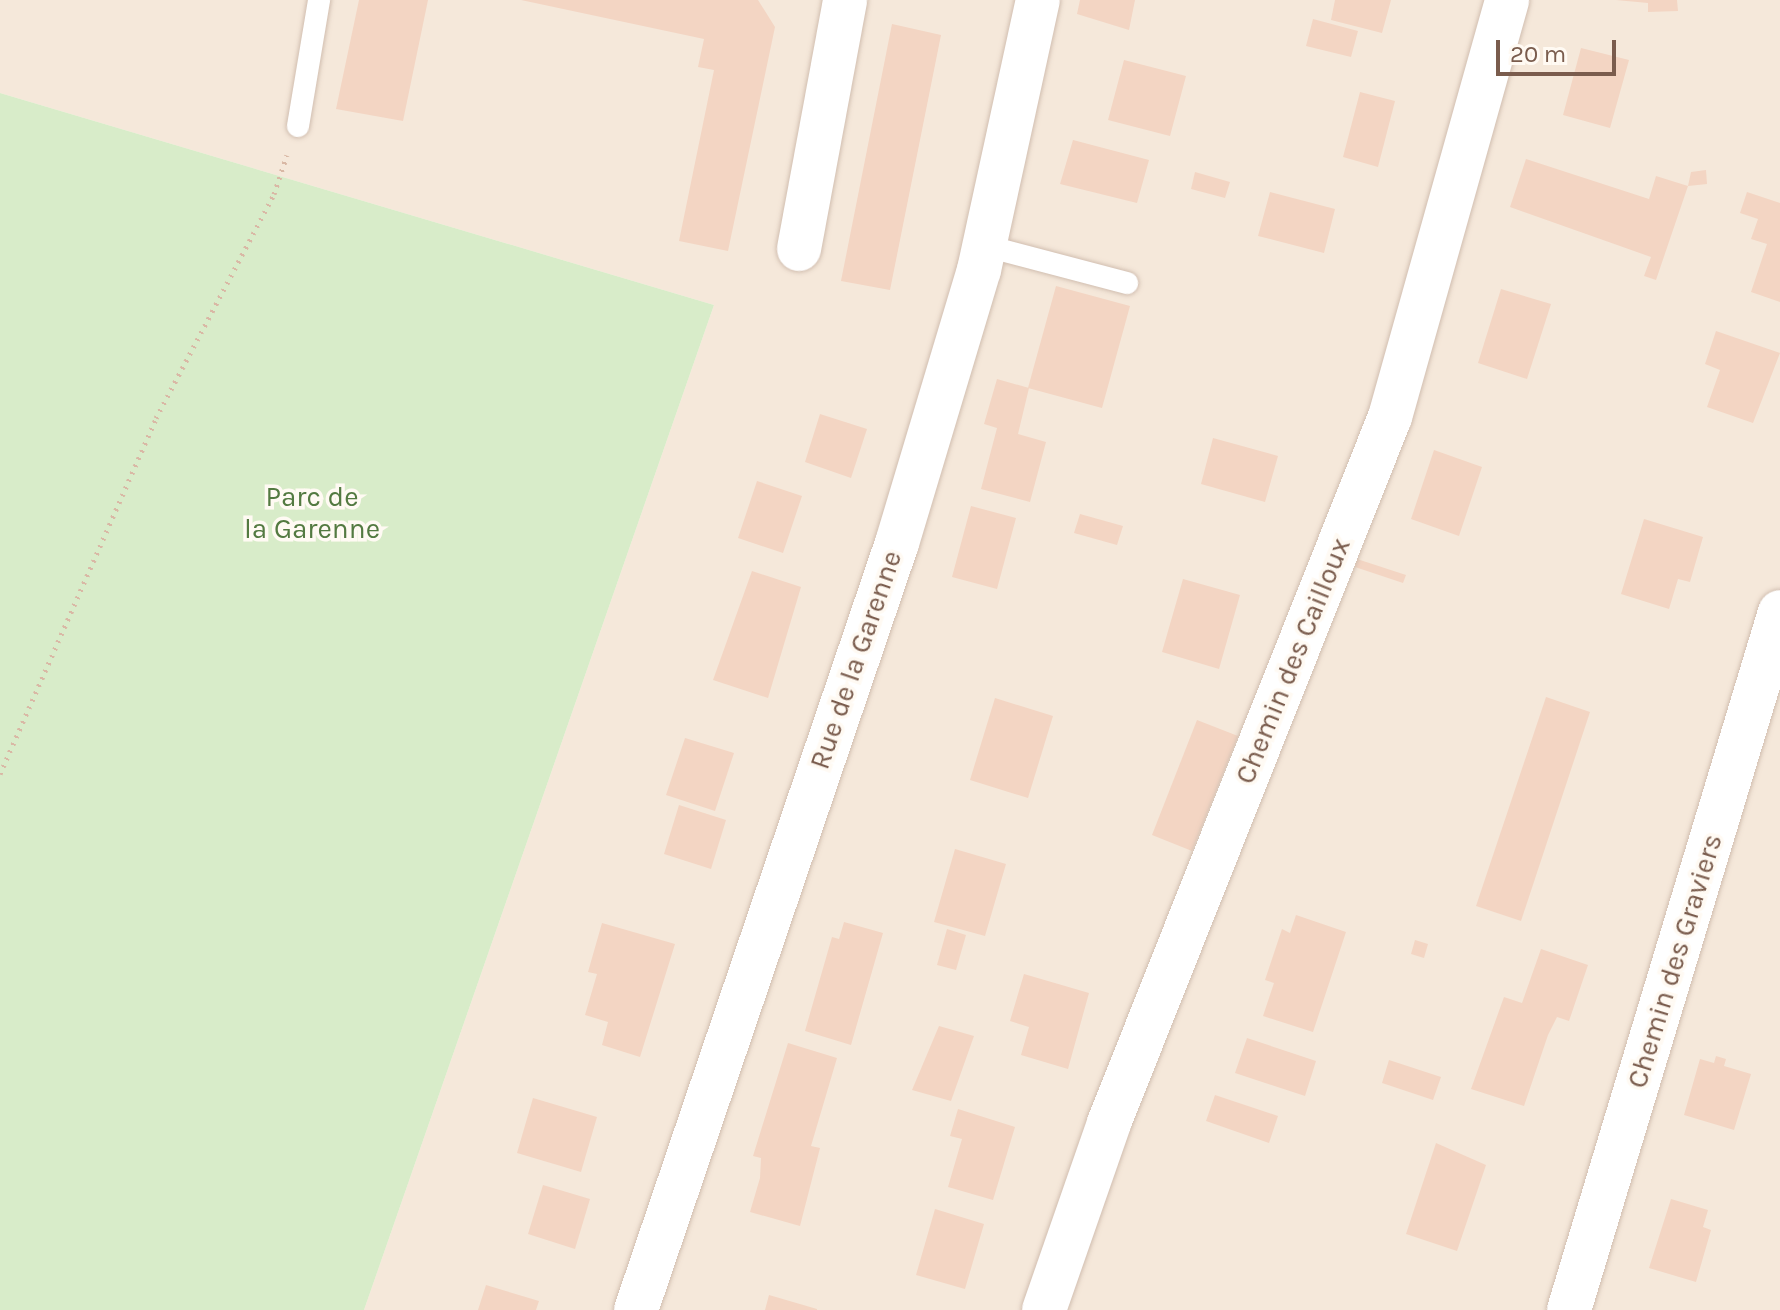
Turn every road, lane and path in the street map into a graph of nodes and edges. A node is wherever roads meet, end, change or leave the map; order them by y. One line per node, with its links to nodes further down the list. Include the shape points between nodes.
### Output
1 (319, 0): 5 (lane)
2 (845, 0): 7 (street)
3 (1038, 0): 6 (street, Rue de la Garenne)
4 (1507, 0): 12 (street, Chemin des Cailloux, via 1390,417 1109,1123)
5 (298, 126): 10 (path, via 274,194 156,418)
6 (982, 245): 8 (lane); 11 (street, Rue de la Garenne, via 897,543)
7 (799, 249)
8 (1127, 283)
9 (1780, 612): 13 (street, Chemin des Graviers)
10 (0, 774)
11 (636, 1310)
12 (1044, 1310)
13 (1569, 1310)

